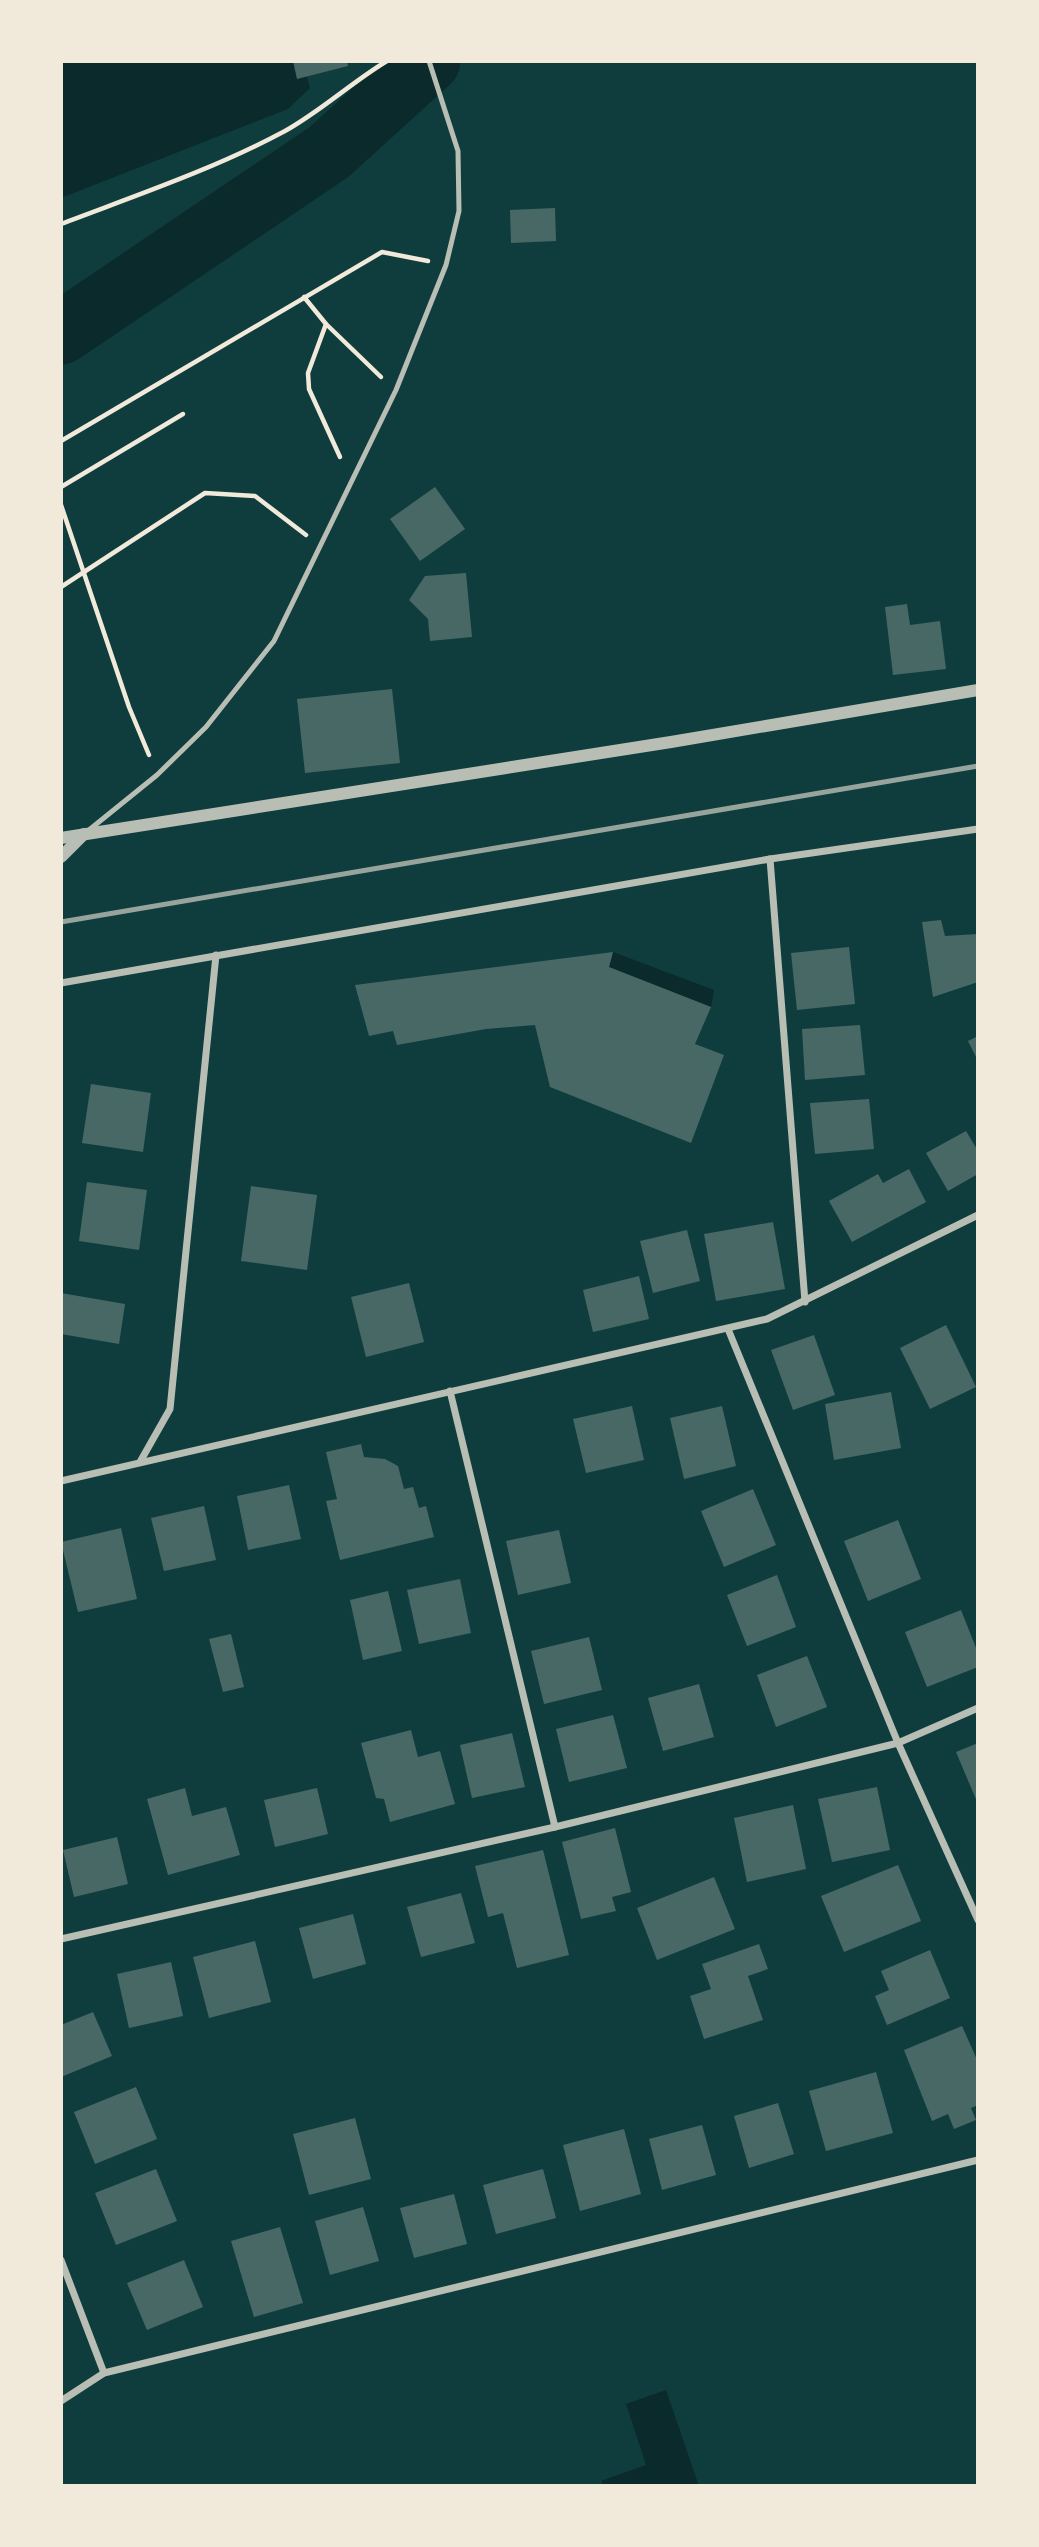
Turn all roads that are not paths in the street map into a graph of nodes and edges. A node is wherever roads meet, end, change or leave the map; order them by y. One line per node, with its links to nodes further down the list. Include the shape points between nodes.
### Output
1 (429, 61): 4 (lane, via 458,151 459,211 446,264 396,390 274,641 206,727 157,775)
2 (978, 690): 4 (street)
3 (978, 829): 7 (street)
4 (84, 834): 5 (street); 6 (street)
5 (61, 838)
6 (61, 857)
7 (769, 859): 8 (street); 11 (street)
8 (216, 955): 9 (street); 14 (street, via 170,1409)
9 (61, 983)
10 (978, 1215): 11 (street)
11 (805, 1302): 12 (street)
12 (728, 1329): 13 (street); 17 (street)
13 (450, 1391): 14 (street); 18 (street)
14 (140, 1462): 15 (street)
15 (61, 1480)
16 (978, 1708): 17 (street)
17 (898, 1743): 18 (street); 19 (street)
18 (555, 1827): 20 (street)
19 (978, 1920)
20 (61, 1939)
21 (978, 2160): 23 (street)
22 (61, 2260): 23 (street)
23 (104, 2373): 24 (street)
24 (61, 2401)

